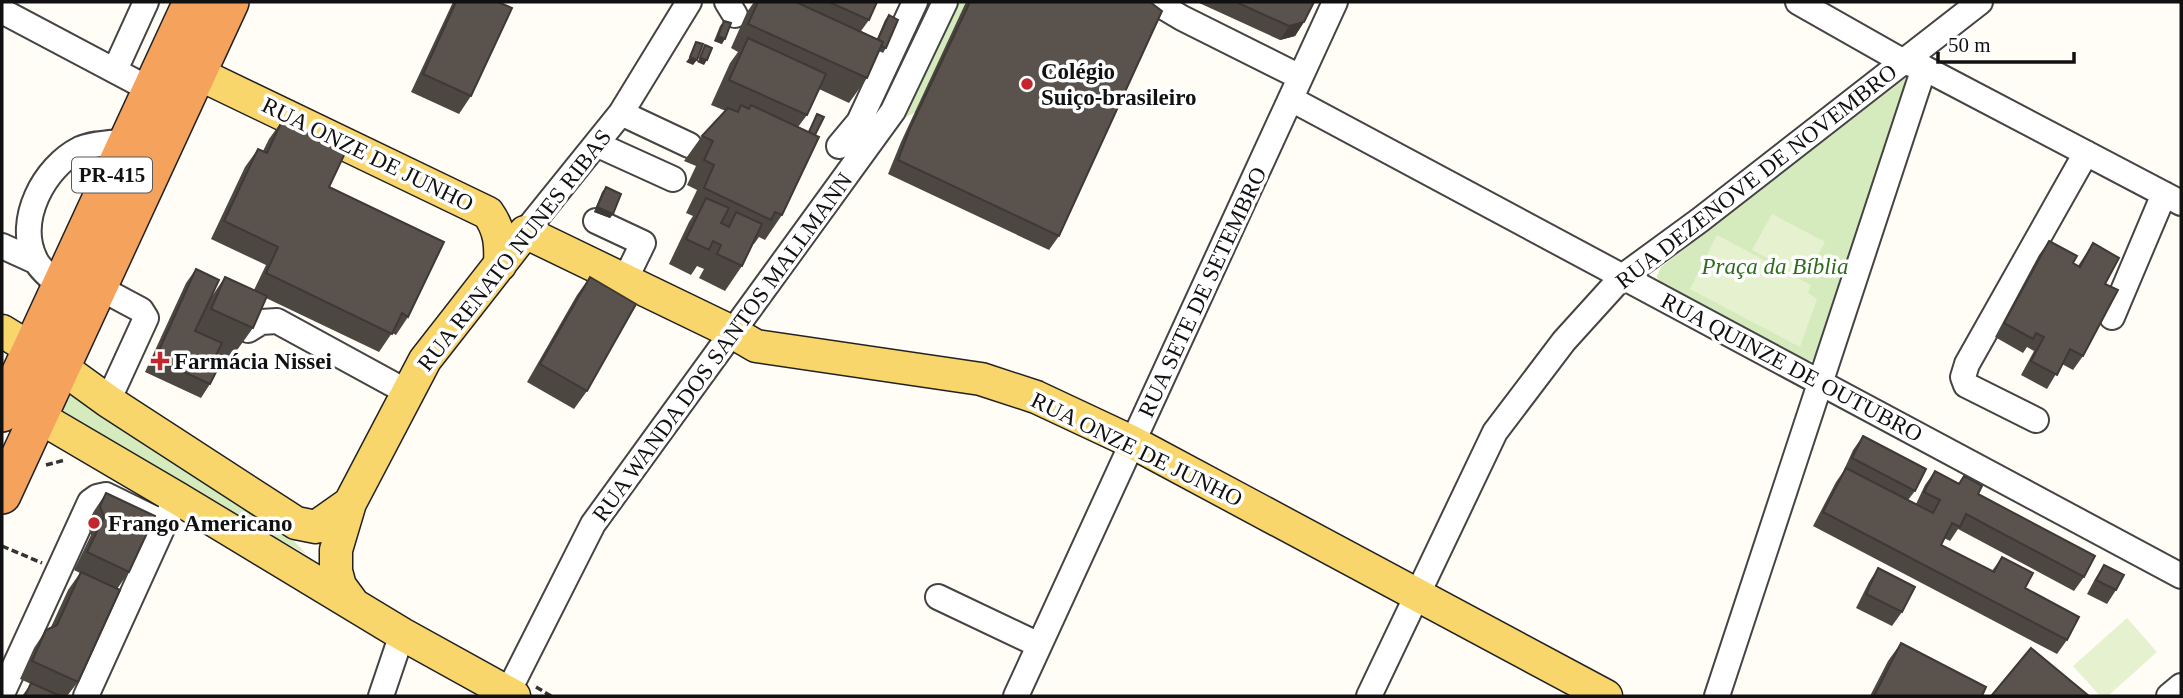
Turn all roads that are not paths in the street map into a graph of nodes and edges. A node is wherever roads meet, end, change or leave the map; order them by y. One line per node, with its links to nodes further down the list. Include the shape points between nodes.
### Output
1 (192, 2): 12 (highway, PR-415)
2 (230, 2): 15 (highway, PR-415)
3 (689, 2): 18 (street, RUA RENATO NUNES RIBAS)
4 (915, 2): 24 (street, via 859,122)
5 (945, 2): 20 (street, RUA WANDA DOS SANTOS MALLMANN)
6 (1155, 2): 16 (street, RUA QUINZE DE OUTUBRO)
7 (1335, 2): 16 (street, RUA SETE DE SETEMBRO)
8 (1798, 2): 13 (street)
9 (1980, 2): 13 (street, RUA DEZENOVE DE NOVEMBRO)
10 (2, 11): 14 (street)
11 (141, 11): 12 (street); 14 (street)
12 (176, 38): 17 (highway, PR-415)
13 (1913, 64): 25 (street); 33 (street, RUA DEZENOVE DE NOVEMBRO); 41 (street)
14 (115, 70): 17 (street)
15 (197, 73): 32 (main road, RUA ONZE DE JUNHO, via 488,213 501,243); 36 (highway, PR-415)
16 (1296, 88): 33 (street, RUA QUINZE DE OUTUBRO); 46 (street, RUA SETE DE SETEMBRO)
17 (151, 90): 21 (highway, PR-415)
18 (621, 113): 22 (street, RUA RENATO NUNES RIBAS); 23 (street)
19 (914, 124): 20 (street)
20 (880, 129): 39 (street, RUA WANDA DOS SANTOS MALLMANN)
21 (128, 141): 31 (street, via 82,148 60,163 31,211 29,237); 35 (highway, PR-415)
22 (596, 144): 26 (street); 29 (street, RUA RENATO NUNES RIBAS)
23 (689, 145)
24 (839, 146)
25 (2086, 153): 27 (street); 45 (street, via 1966,364 1963,377 1966,385)
26 (673, 179)
27 (2172, 199): 37 (street)
28 (596, 221): 34 (street, via 643,243)
29 (525, 232): 32 (main road, RUA RENATO NUNES RIBAS); 34 (main road, RUA ONZE DE JUNHO)
30 (2, 246): 31 (street)
31 (35, 261): 35 (street)
32 (500, 265): 42 (main road, RUA RENATO NUNES RIBAS, via 425,360)
33 (1622, 277): 41 (street, RUA QUINZE DE OUTUBRO); 51 (street, RUA DEZENOVE DE NOVEMBRO, via 1564,341 1495,432)
34 (625, 280): 39 (main road, RUA ONZE DE JUNHO)
35 (60, 287): 40 (highway, PR-415)
36 (98, 287): 40 (highway, PR-415); 43 (street, via 146,317)
37 (2112, 317)
38 (248, 330): 42 (street, via 277,320)
39 (732, 332): 46 (main road, RUA ONZE DE JUNHO, via 756,346 981,379 1036,397); 59 (street, RUA WANDA DOS SANTOS MALLMANN, via 593,523)
40 (32, 349): 43 (main road); 44 (highway, PR-415)
41 (1821, 382): 50 (street, RUA QUINZE DE OUTUBRO); 66 (street)
42 (407, 392): 48 (main road, RUA RENATO NUNES RIBAS)
43 (108, 401): 48 (main road, via 296,523 316,527)
44 (12, 406): 47 (highway, PR-415); 49 (main road)
45 (2036, 420)
46 (1132, 442): 51 (main road, RUA ONZE DE JUNHO); 57 (street, RUA SETE DE SETEMBRO)
47 (2, 495)
48 (350, 503): 53 (main road, RUA RENATO NUNES RIBAS, via 336,550 336,571)
49 (171, 511): 53 (main road); 55 (street, via 106,495 90,502); 61 (street)
50 (2181, 576)
51 (1416, 595): 64 (street, RUA DEZENOVE DE NOVEMBRO); 65 (main road, RUA ONZE DE JUNHO)
52 (938, 597): 57 (street)
53 (354, 605): 54 (main road)
54 (402, 634): 59 (main road); 62 (street)
55 (27, 639): 56 (street); 60 (street)
56 (2, 643)
57 (1039, 645): 63 (street, RUA SETE DE SETEMBRO)
58 (2181, 686): 67 (street)
59 (514, 691)
60 (2, 694)
61 (91, 694)
62 (387, 694)
63 (1016, 696)
64 (1369, 696)
65 (1606, 696)
66 (1717, 696)
67 (2169, 696)

